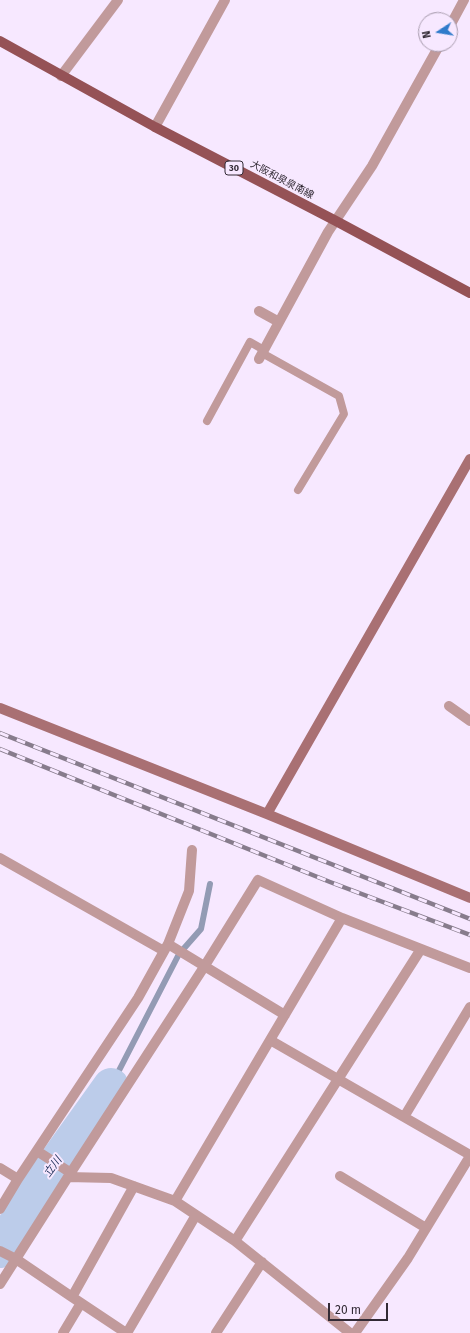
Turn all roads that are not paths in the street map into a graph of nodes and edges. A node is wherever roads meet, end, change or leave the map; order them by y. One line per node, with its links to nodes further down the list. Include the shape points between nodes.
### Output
1 (118, 0): 7 (street)
2 (224, 0): 8 (street)
3 (464, 0): 4 (street)
4 (458, 12)
5 (0, 41): 7 (main road, 大阪和泉泉南線 / 30)
6 (436, 52): 9 (street, via 372,166)
7 (61, 76): 8 (main road, 大阪和泉泉南線 / 30)
8 (155, 127): 9 (main road, 大阪和泉泉南線 / 30)
9 (336, 221): 10 (main road, 大阪和泉泉南線 / 30); 12 (street)
10 (470, 293)
11 (259, 311): 12 (street)
12 (279, 322): 13 (street)
13 (262, 354): 14 (lane, via 250,342); 16 (lane, via 339,396 344,414)
14 (207, 421)
15 (470, 459): 20 (street)
16 (298, 490)
17 (449, 706): 19 (street)
18 (0, 708): 20 (street)
19 (470, 721)
20 (267, 814): 23 (street)
21 (192, 850): 25 (street, via 189,891)
22 (0, 858): 25 (street)
23 (470, 898)
24 (342, 918): 26 (street); 27 (street, via 258,880); 30 (street)
25 (167, 947): 27 (street); 34 (street, via 138,998)
26 (422, 949): 28 (street); 32 (street)
27 (204, 967): 30 (street); 37 (street)
28 (470, 968)
29 (470, 1007): 33 (street)
30 (285, 1015): 31 (street)
31 (270, 1040): 32 (street); 41 (street)
32 (339, 1079): 33 (street); 45 (street)
33 (404, 1117): 35 (street)
34 (39, 1152): 37 (street); 39 (street)
35 (470, 1156): 44 (street)
36 (0, 1168): 39 (street)
37 (67, 1172): 40 (street, via 111,1178); 46 (street)
38 (340, 1176): 44 (street)
39 (18, 1179): 42 (street)
40 (134, 1186): 41 (street); 49 (street)
41 (175, 1201): 43 (street)
42 (0, 1209)
43 (196, 1215): 45 (street); 52 (street)
44 (426, 1228): 55 (street, via 408,1258)
45 (235, 1241): 47 (street)
46 (8, 1255): 48 (street); 49 (street)
47 (262, 1262): 53 (street); 54 (street)
48 (0, 1284)
49 (72, 1297): 50 (street)
50 (81, 1303): 51 (street); 52 (street)
51 (63, 1333)
52 (126, 1333)
53 (216, 1333)
54 (350, 1333)
55 (354, 1333)

